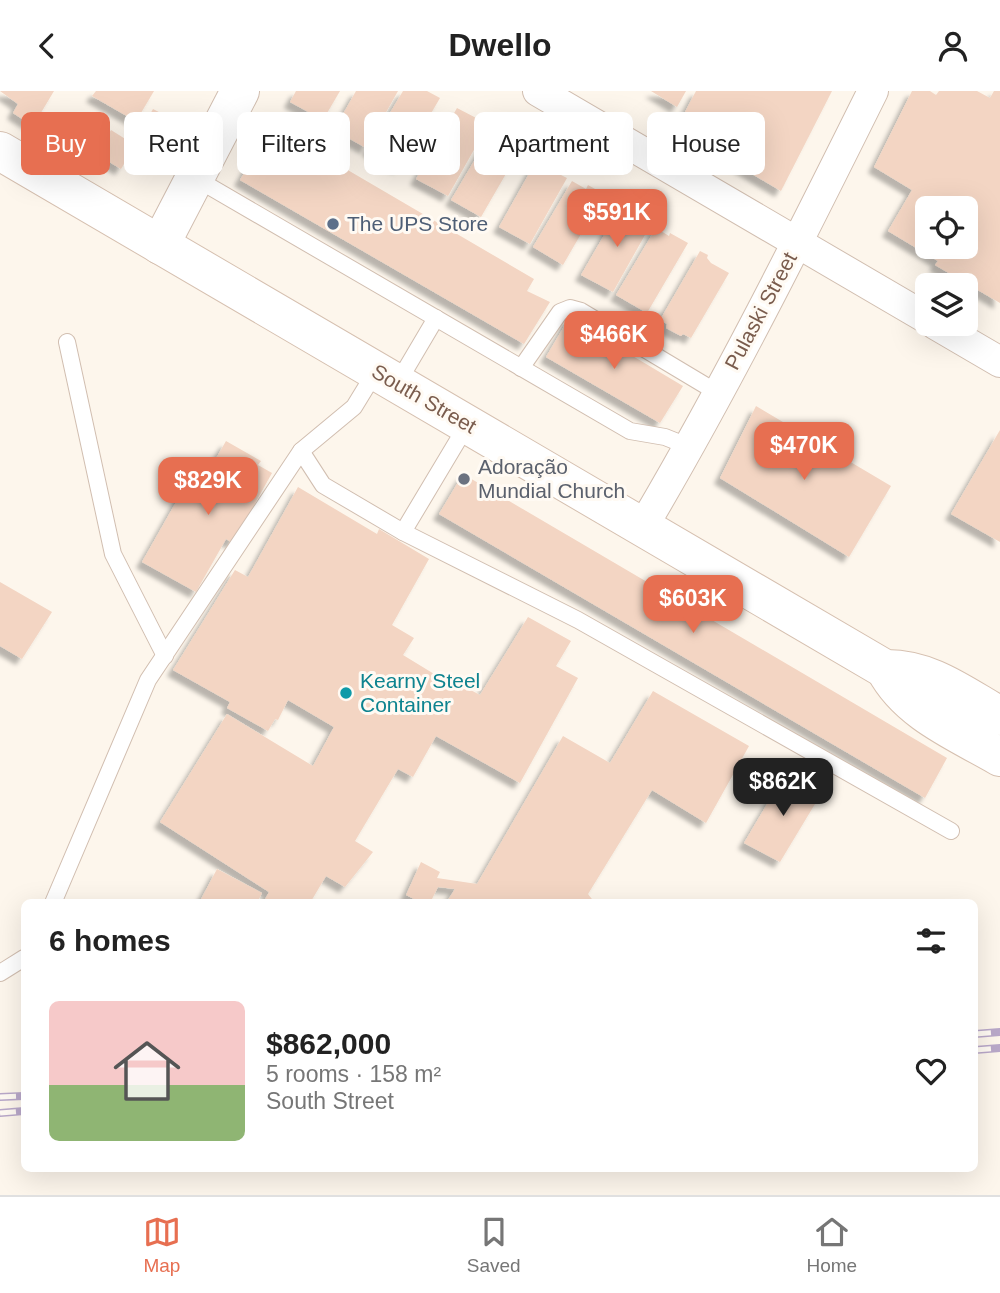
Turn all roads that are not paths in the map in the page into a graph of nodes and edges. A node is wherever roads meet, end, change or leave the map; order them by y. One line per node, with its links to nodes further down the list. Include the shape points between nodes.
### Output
1 (240, 91): 5 (main road)
2 (538, 91): 6 (street)
3 (873, 91): 6 (street, Pulaski Street)
4 (0, 151): 7 (main road, South Street)
5 (195, 178): 7 (main road); 9 (lane)
6 (797, 243): 8 (street); 15 (street, Pulaski Street)
7 (160, 245): 14 (main road, South Street)
8 (915, 311)
9 (436, 318): 13 (lane); 14 (lane)
10 (956, 336): 12 (street)
11 (67, 342): 21 (lane, via 113,554)
12 (1000, 362)
13 (521, 368): 15 (lane, via 559,312 570,308); 17 (lane, via 630,431)
14 (387, 378): 16 (main road, South Street); 18 (lane)
15 (718, 393): 17 (street, Pulaski Street)
16 (467, 425): 19 (main road, South Street); 20 (lane)
17 (690, 447): 19 (street, Pulaski Street)
18 (301, 451): 20 (lane, via 323,485); 21 (lane)
19 (642, 528): 22 (main road, South Street)
20 (403, 532): 25 (lane, via 579,620)
21 (166, 656): 26 (lane, via 148,680)
22 (885, 669): 23 (main road, South Street, via 911,670 938,680); 24 (main road, South Street, via 893,685 913,705)
23 (1000, 716)
24 (1000, 757)
25 (951, 831)
26 (55, 899)
27 (21, 960): 28 (lane)
28 (0, 972)

